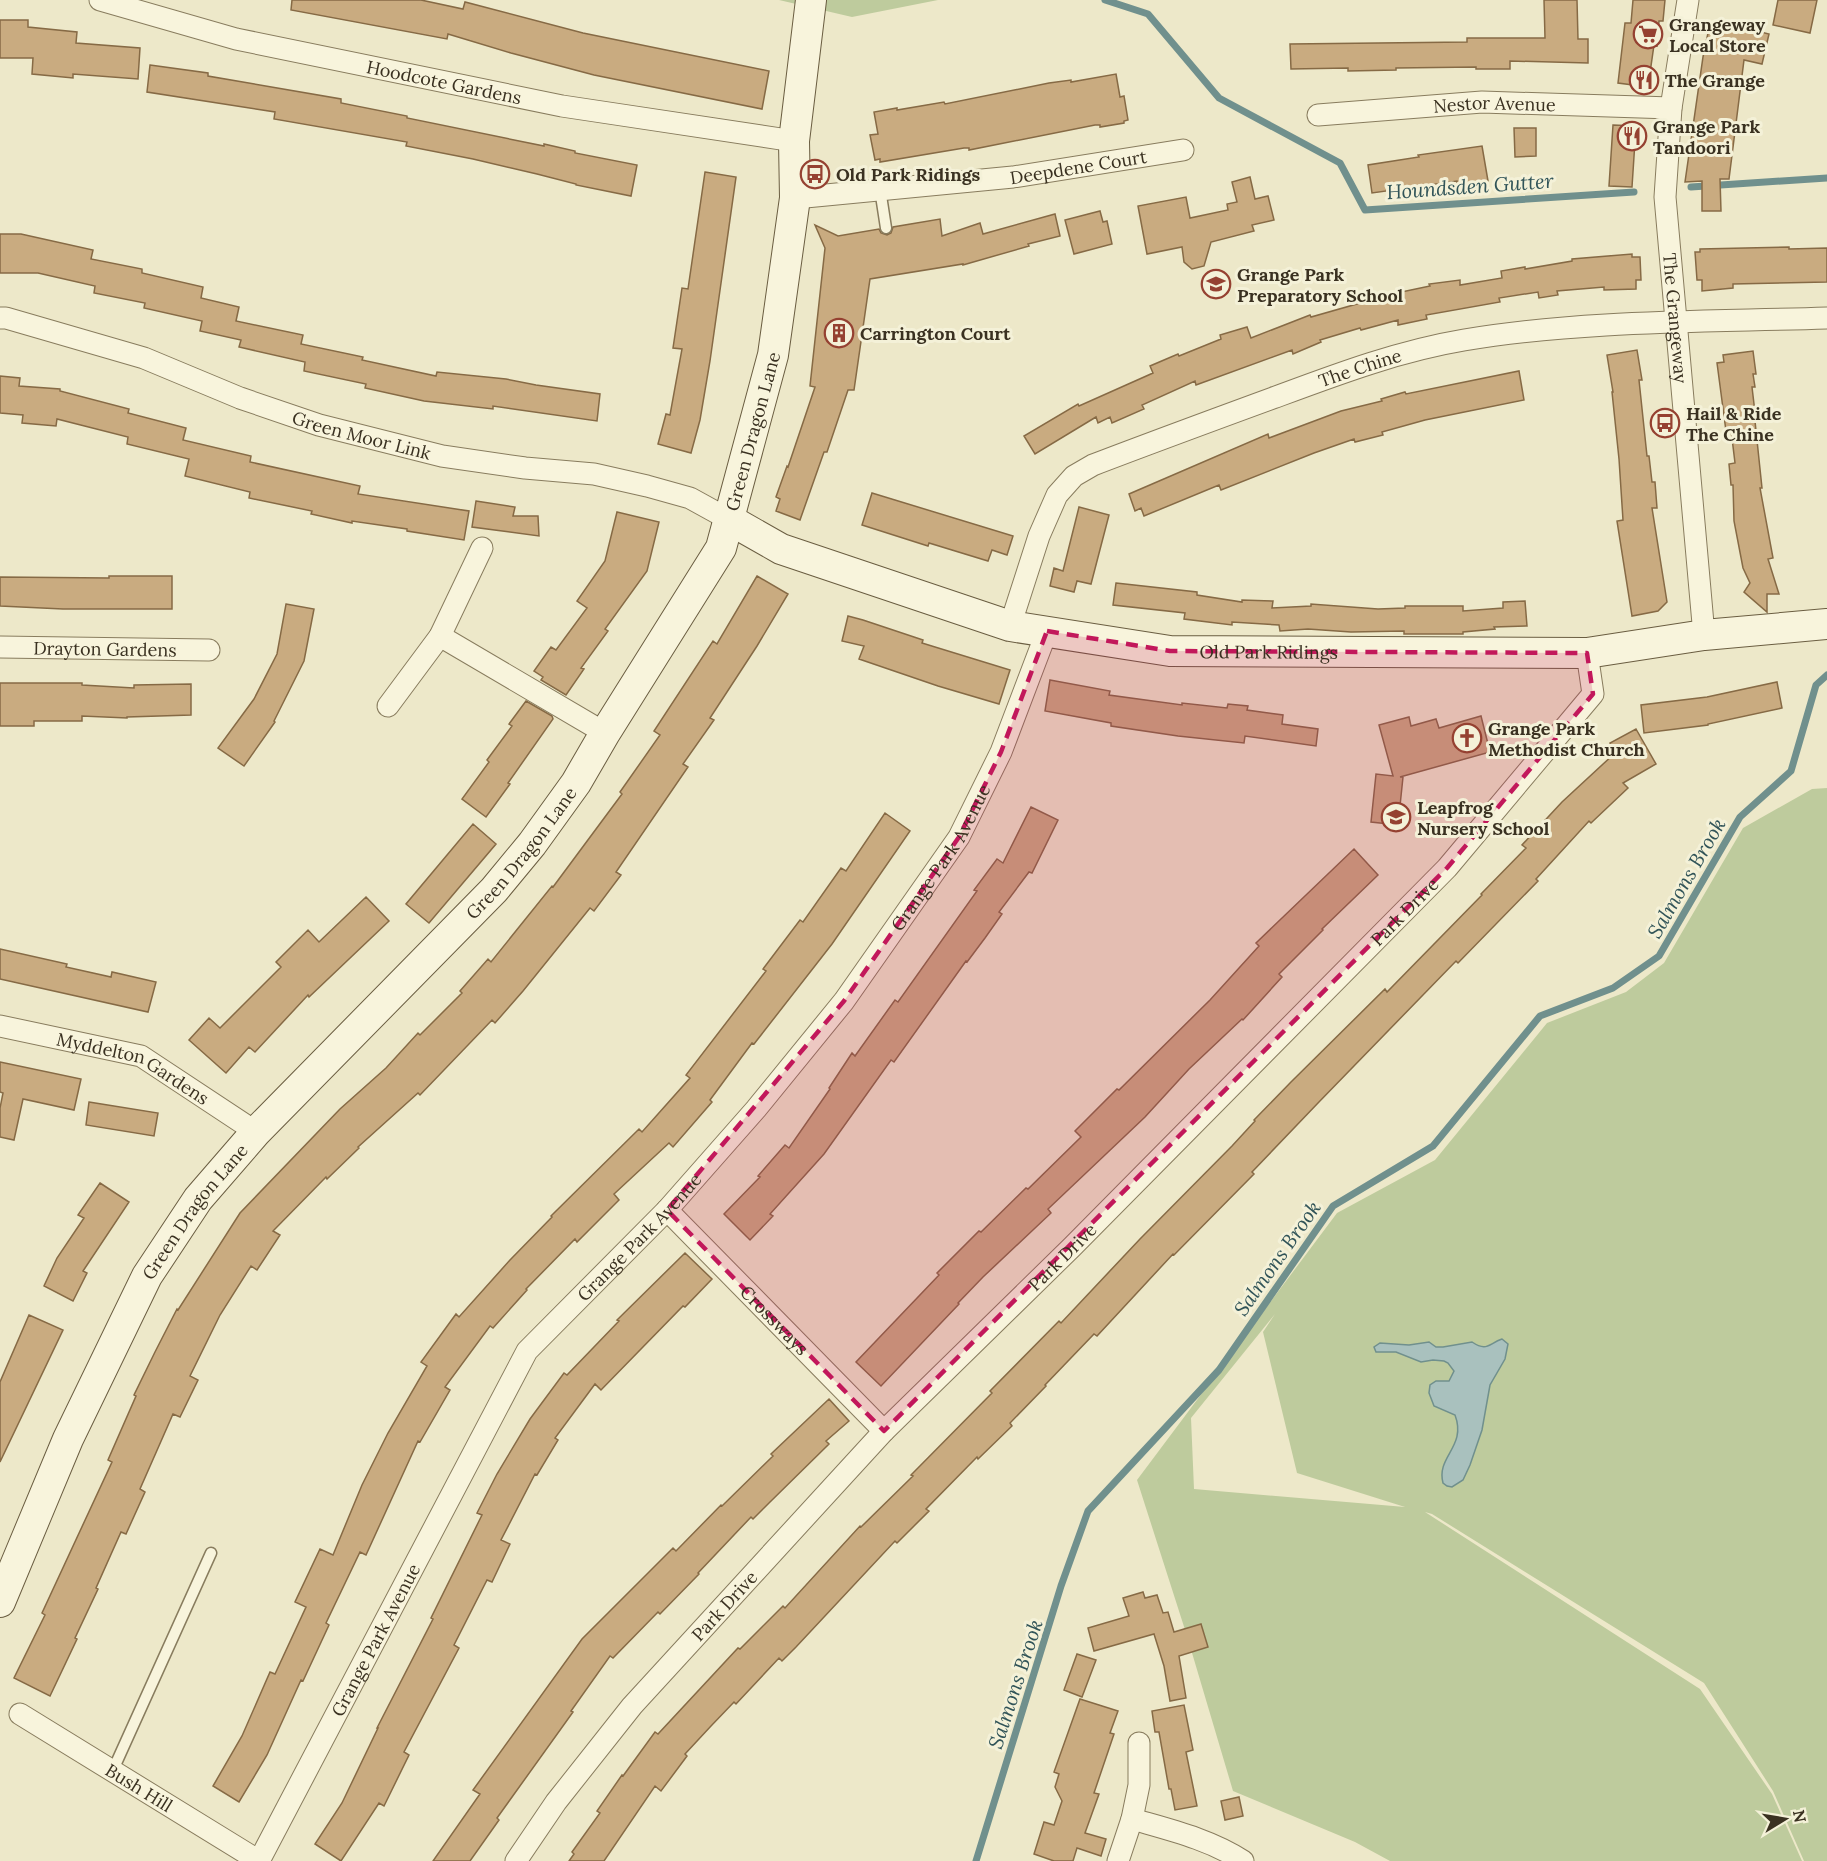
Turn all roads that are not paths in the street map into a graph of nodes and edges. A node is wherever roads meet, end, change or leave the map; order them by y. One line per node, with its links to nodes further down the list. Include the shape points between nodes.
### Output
1 (99, 0): 6 (street, Hoodcote Gardens, via 236,39 562,106)
2 (811, 0): 6 (street, Green Dragon Lane)
3 (1688, 0): 4 (street, The Grangeway)
4 (1671, 108): 5 (street, Nestor Avenue, via 1482,102); 13 (street, The Grangeway, via 1665,197)
5 (1318, 115)
6 (794, 141): 9 (street, Green Dragon Lane)
7 (1183, 150): 8 (street, Deepdene Court, via 1013,177)
8 (880, 189): 9 (street, Deepdene Court); 10 (lane)
9 (795, 198): 14 (street, Green Dragon Lane, via 773,354)
10 (886, 228)
11 (0, 318): 14 (street, Green Moor Link, via 144,358 240,398 319,425 442,456 594,474 647,486 690,498)
12 (1827, 318): 13 (street, The Chine)
13 (1676, 322): 17 (street, The Chine, via 1536,330 1462,340 1392,356 1094,465 1074,476 1057,495 1039,536); 19 (street, The Grangeway)
14 (730, 520): 17 (street, Old Park Ridings, via 781,549); 25 (street, Green Dragon Lane, via 721,548)
15 (482, 548): 20 (street)
16 (1827, 624): 19 (street, Old Park Ridings)
17 (1010, 626): 18 (street, Old Park Ridings)
18 (1047, 632): 23 (street, Old Park Ridings, via 1170,651); 28 (street, Grange Park Avenue, via 1001,752 959,837 844,1001)
19 (1704, 635): 23 (street, Old Park Ridings)
20 (440, 636): 24 (street); 25 (street)
21 (0, 647): 22 (street, Drayton Gardens)
22 (209, 650)
23 (1597, 652): 29 (street, Park Drive, via 1593,694 1447,868)
24 (388, 706)
25 (605, 733): 27 (street, Green Dragon Lane, via 570,792 494,890)
26 (0, 1026): 27 (street, Myddelton Gardens, via 141,1056)
27 (256, 1131): 31 (street, Green Dragon Lane, via 198,1200 147,1276 68,1439)
28 (667, 1210): 29 (street, Crossways); 36 (street, Grange Park Avenue, via 527,1350)
29 (884, 1431): 37 (street, Park Drive, via 632,1706 556,1802)
30 (211, 1553): 34 (lane)
31 (0, 1602)
32 (20, 1714): 34 (street, Bush Hill)
33 (1139, 1743): 35 (street, via 1139,1785)
34 (113, 1770): 36 (street, Bush Hill)
35 (1132, 1819): 38 (street); 39 (street, via 1191,1835)
36 (259, 1861)
37 (516, 1861)
38 (1118, 1861)
39 (1243, 1861)

